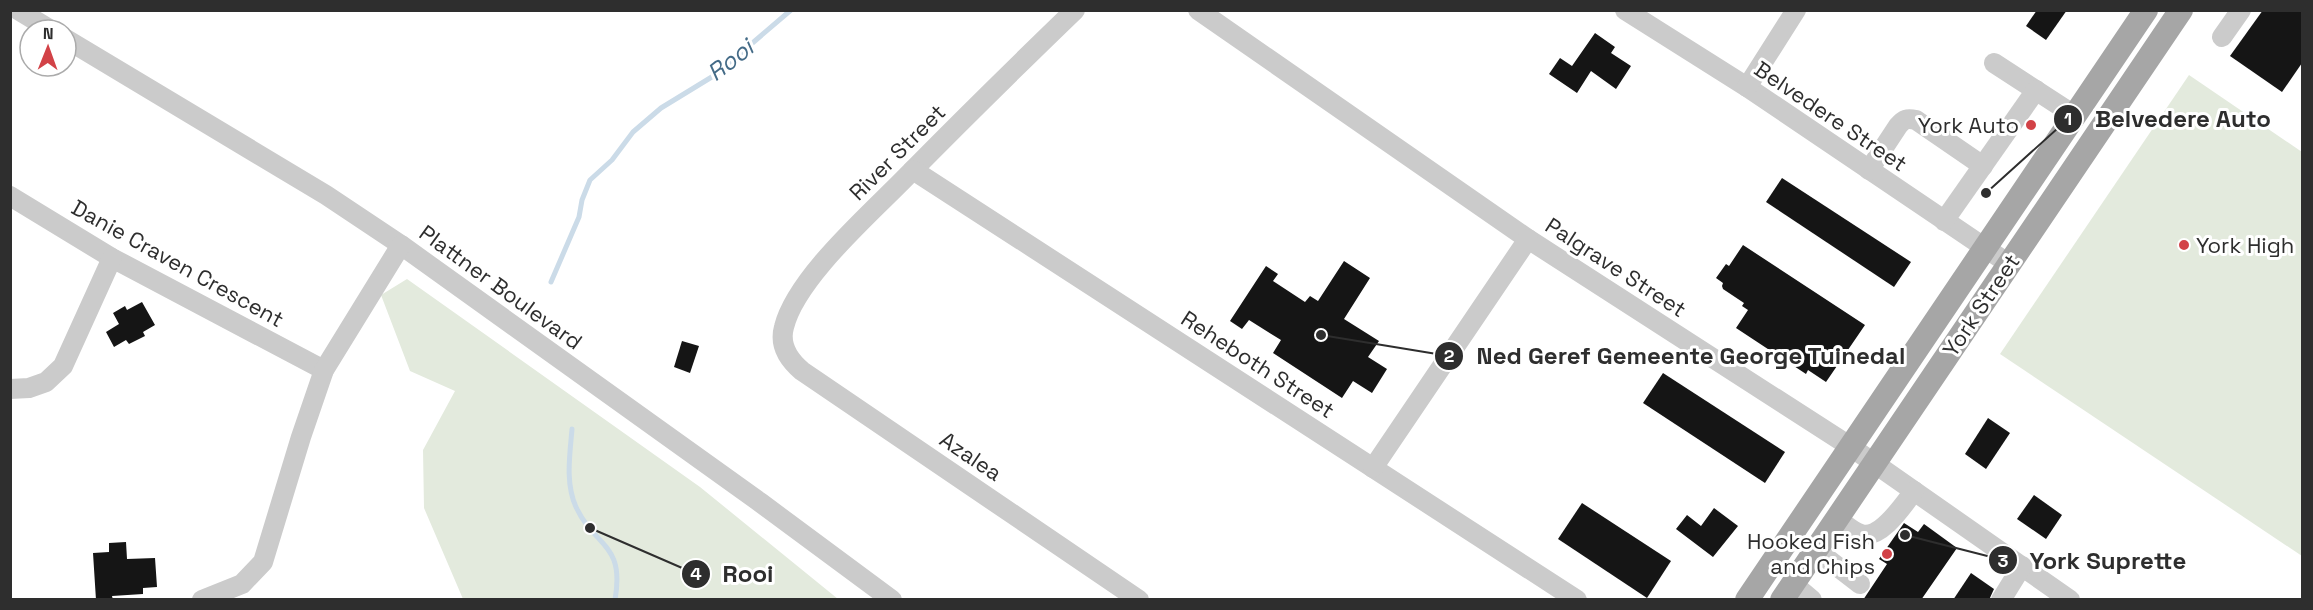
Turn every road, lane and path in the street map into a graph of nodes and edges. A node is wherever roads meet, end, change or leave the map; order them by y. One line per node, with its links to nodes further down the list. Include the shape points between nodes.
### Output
1 (18, 10): 9 (street)
2 (1075, 10): 17 (street, River Street)
3 (1198, 10): 21 (street, Palgrave Street)
4 (1625, 10): 13 (street, Belvedere Street)
5 (1796, 10): 13 (street)
6 (2146, 10): 15 (main road, York Street)
7 (2181, 10): 25 (main road, York Street)
8 (2241, 10): 10 (street)
9 (31, 18)
10 (2222, 37)
11 (78, 46): 22 (street, Plattner Boulevard, via 326,195)
12 (1994, 63): 14 (street)
13 (1747, 87): 18 (street, Belvedere Street)
14 (2036, 90): 15 (street); 16 (street)
15 (2074, 115): 23 (main road, York Street)
16 (1983, 166): 18 (street, via 1908,118 1898,126); 20 (street)
17 (913, 170): 26 (street, River Street, via 829,256 802,290 786,318); 31 (street, Reheboth Street)
18 (1869, 170): 20 (street, Belvedere Street)
19 (10, 196): 24 (street, Danie Craven Crescent)
20 (1944, 221): 23 (street, Belvedere Street)
21 (1528, 239): 29 (street, Palgrave Street); 31 (street)
22 (401, 245): 27 (street); 39 (street, Plattner Boulevard)
23 (1985, 248): 25 (street, Belvedere Street); 29 (main road, York Street)
24 (112, 258): 27 (street, Danie Craven Crescent); 28 (street, via 63,366 46,382)
25 (2009, 264): 30 (main road, York Street)
26 (783, 345): 40 (street, Azalea, via 792,362 802,370)
27 (324, 370): 38 (street, via 264,562 242,584)
28 (10, 389)
29 (1851, 447): 30 (street, Palgrave Street); 42 (main road, York Street)
30 (1874, 463): 32 (street, Palgrave Street); 33 (main road, York Street)
31 (1373, 468): 41 (street, Reheboth Street)
32 (1914, 491): 33 (street, via 1878,531 1861,534); 35 (street, Palgrave Street)
33 (1837, 519): 34 (main road, York Street)
34 (1816, 550): 36 (street); 37 (main road, York Street)
35 (2022, 566): 44 (street); 45 (street, Palgrave Street)
36 (1860, 584)
37 (1787, 592): 43 (street)
38 (202, 600)
39 (892, 600)
40 (1139, 600)
41 (1577, 600)
42 (1747, 600)
43 (1812, 600)
44 (2001, 600)
45 (2070, 600)

